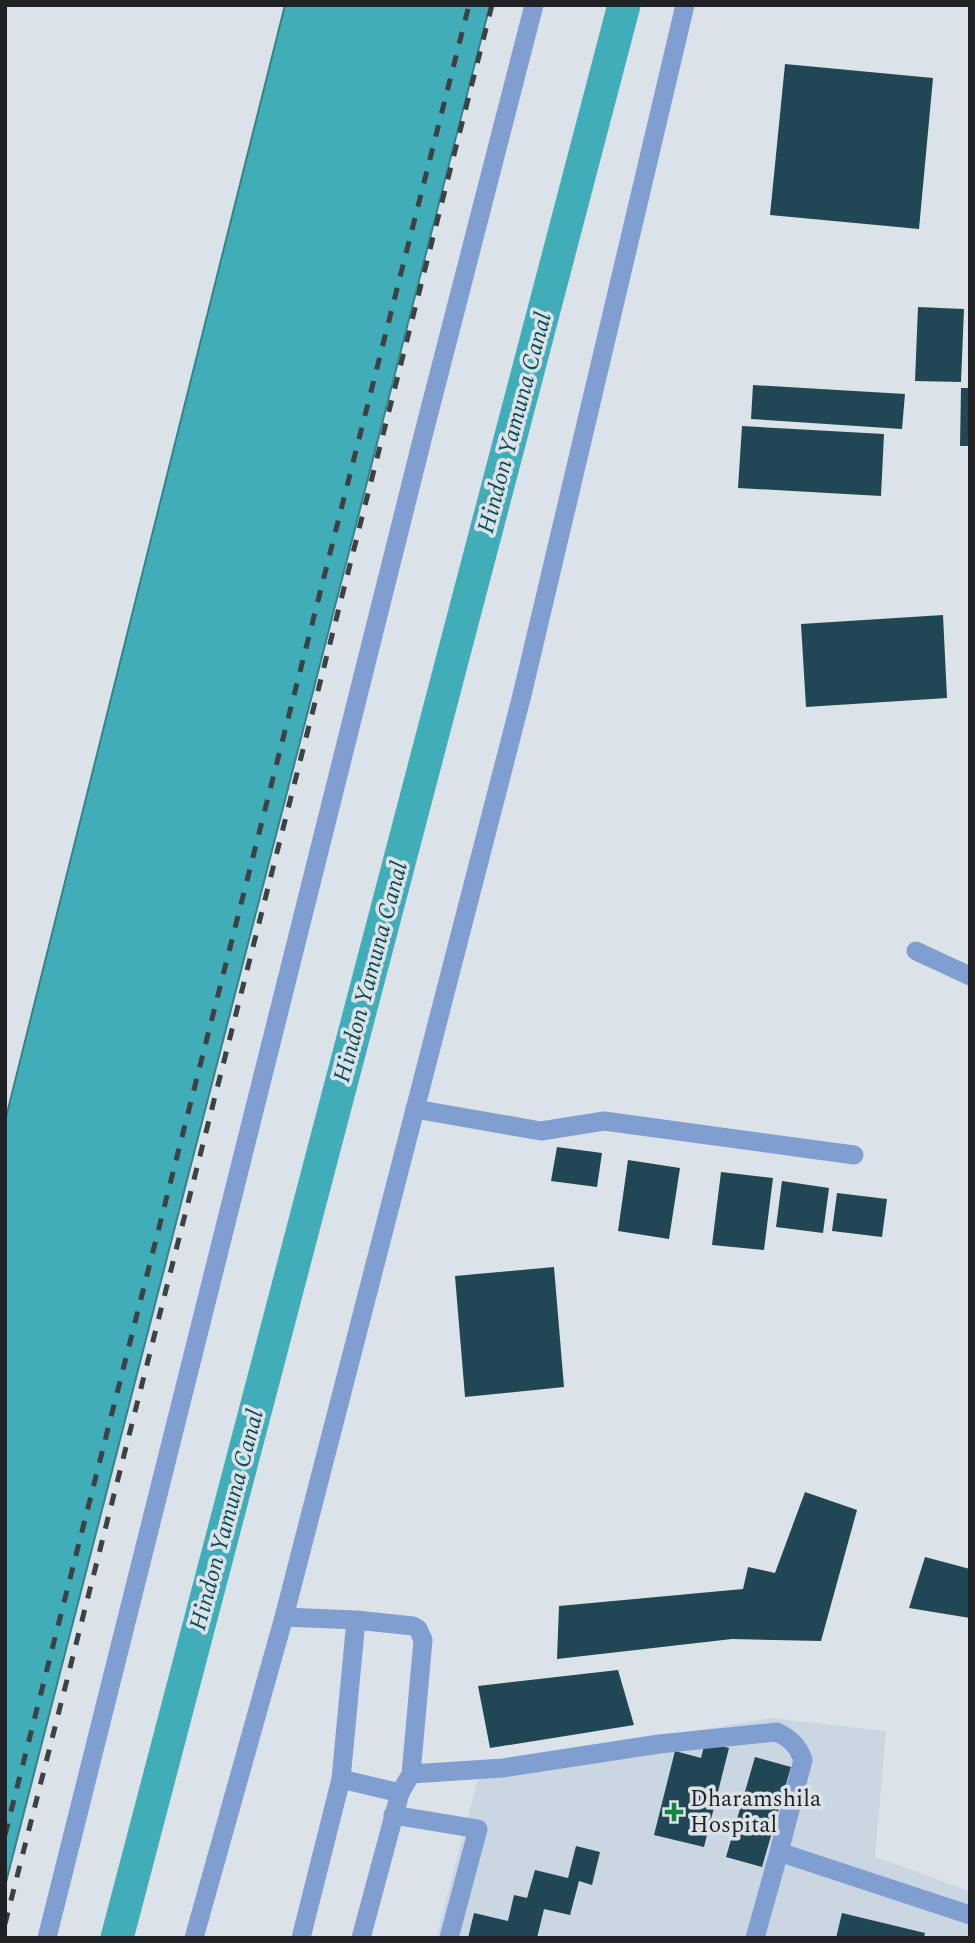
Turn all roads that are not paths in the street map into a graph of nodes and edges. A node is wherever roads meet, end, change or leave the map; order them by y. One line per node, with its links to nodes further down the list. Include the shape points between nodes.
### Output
1 (534, 5): 15 (street)
2 (685, 5): 5 (street, via 522,695)
3 (916, 951): 4 (street)
4 (970, 976)
5 (415, 1110): 6 (street, via 541,1131 604,1121); 7 (street)
6 (853, 1155)
7 (284, 1617): 8 (street); 16 (street)
8 (356, 1620): 9 (street, via 413,1626 421,1635); 10 (street)
9 (411, 1774): 11 (street); 13 (street, via 503,1768 777,1732 789,1738 803,1760)
10 (341, 1779): 11 (street); 17 (street)
11 (400, 1793): 12 (street)
12 (393, 1815): 18 (street); 19 (street, via 478,1829)
13 (779, 1852): 14 (street); 20 (street)
14 (970, 1914)
15 (47, 1938)
16 (194, 1938)
17 (301, 1938)
18 (361, 1938)
19 (449, 1938)
20 (755, 1938)

